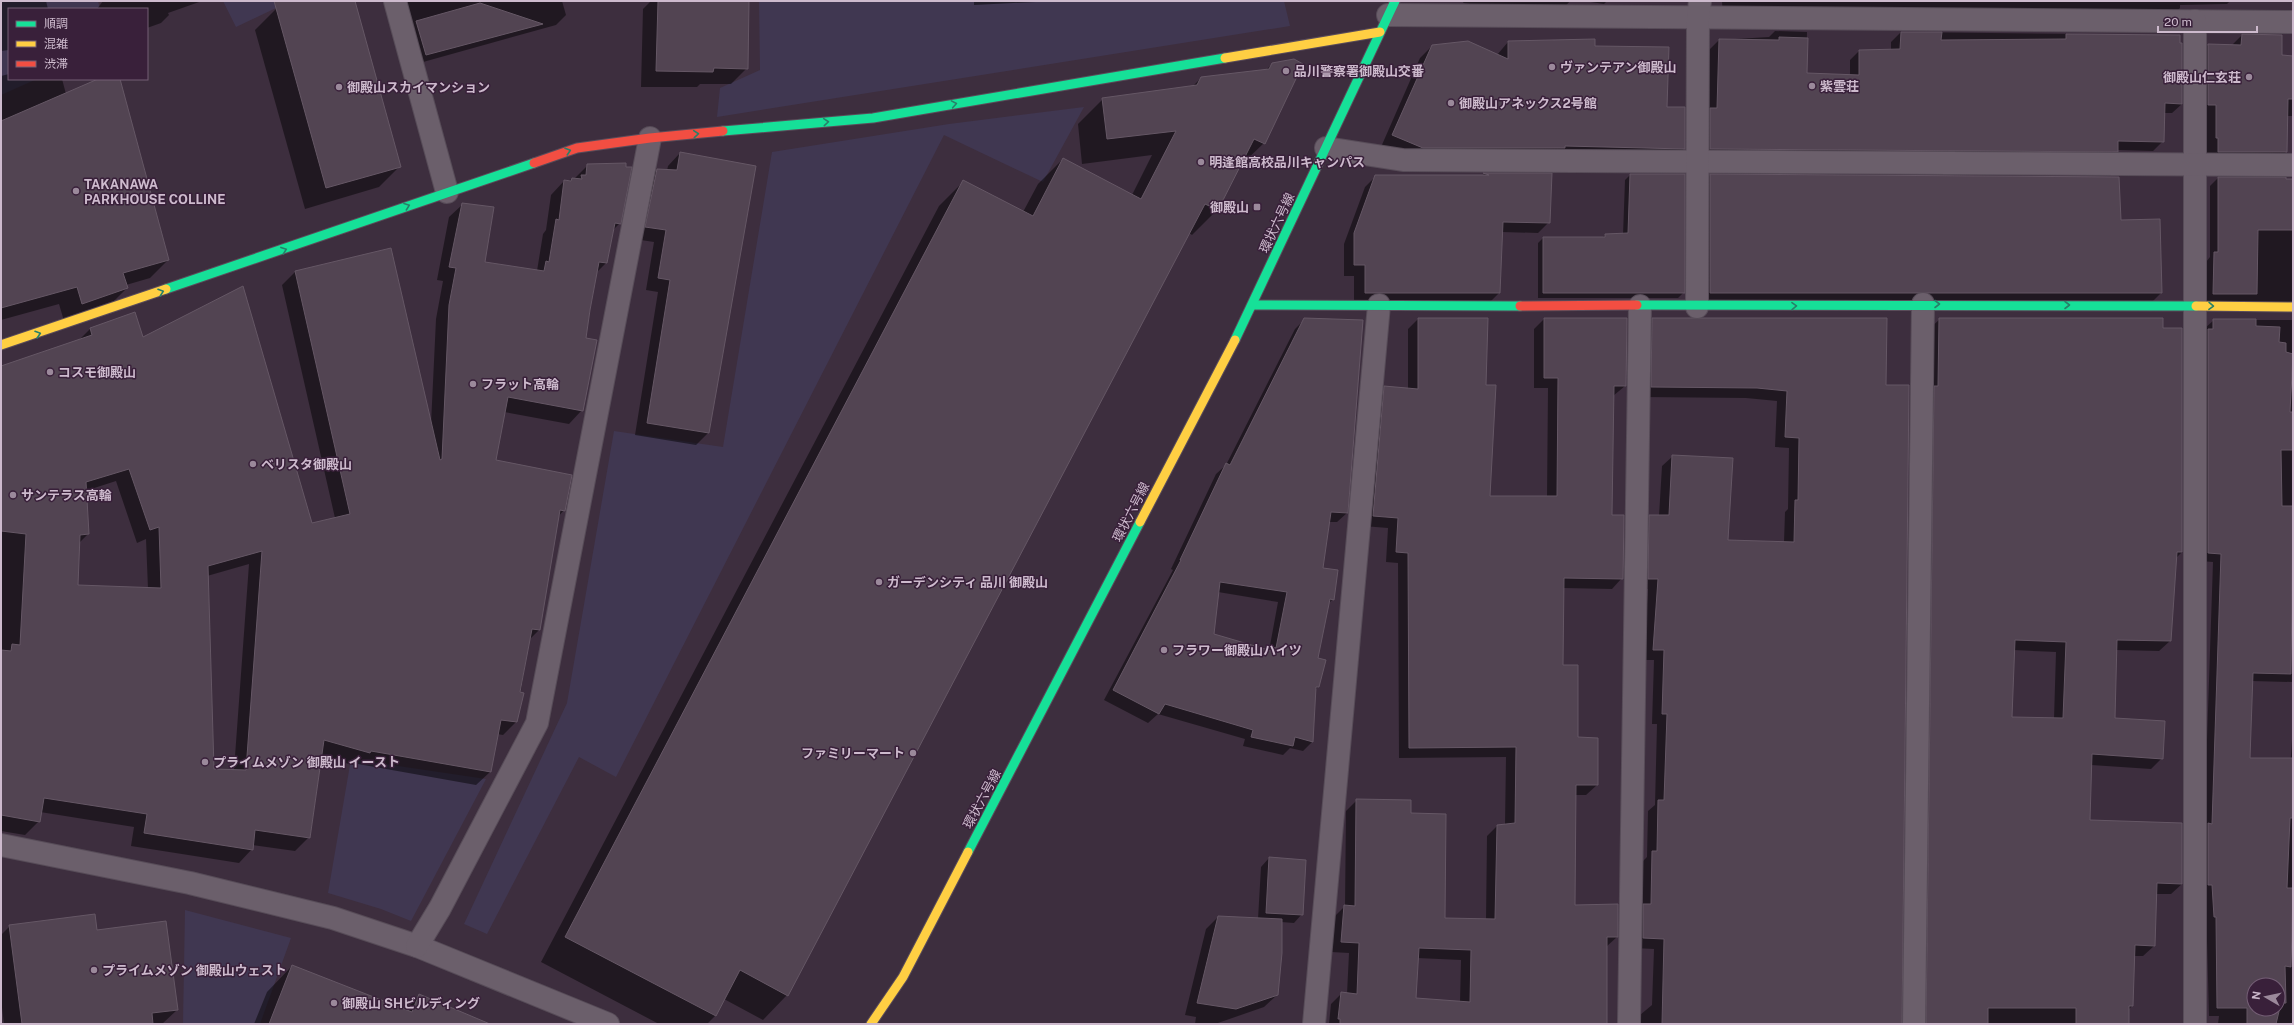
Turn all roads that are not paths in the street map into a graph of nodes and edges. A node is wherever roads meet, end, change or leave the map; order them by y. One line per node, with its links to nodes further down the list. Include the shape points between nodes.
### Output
1 (395, 1): 11 (street)
2 (1699, 10): 3 (street); 4 (street); 8 (street)
3 (1388, 16): 6 (street, one-way to 3, via 873,118); 7 (street, 環状六号線)
4 (2195, 21): 5 (street); 9 (street)
5 (2293, 22)
6 (650, 138): 11 (street, one-way to 6, via 577,148); 21 (street, via 537,723 440,908)
7 (1326, 148): 8 (street, via 1403,160); 13 (street, 環状六号線)
8 (1697, 163): 9 (street); 17 (street)
9 (2195, 164): 10 (street); 16 (street)
10 (2293, 165)
11 (447, 192): 19 (street, one-way to 11)
12 (1923, 304): 16 (street, one-way to 16); 17 (street, one-way to 12); 26 (street)
13 (1253, 305): 14 (street); 23 (street, 環状六号線, via 903,977)
14 (1379, 305): 15 (street); 24 (street)
15 (1640, 306): 17 (street); 25 (street)
16 (2195, 306): 18 (street, one-way to 18); 27 (street)
17 (1697, 307)
18 (2293, 307)
19 (1, 346)
20 (1, 845): 21 (street, via 206,887 333,918)
21 (417, 946): 22 (street)
22 (608, 1024)
23 (871, 1024)
24 (1314, 1024)
25 (1629, 1024)
26 (1914, 1024)
27 (2195, 1024)

